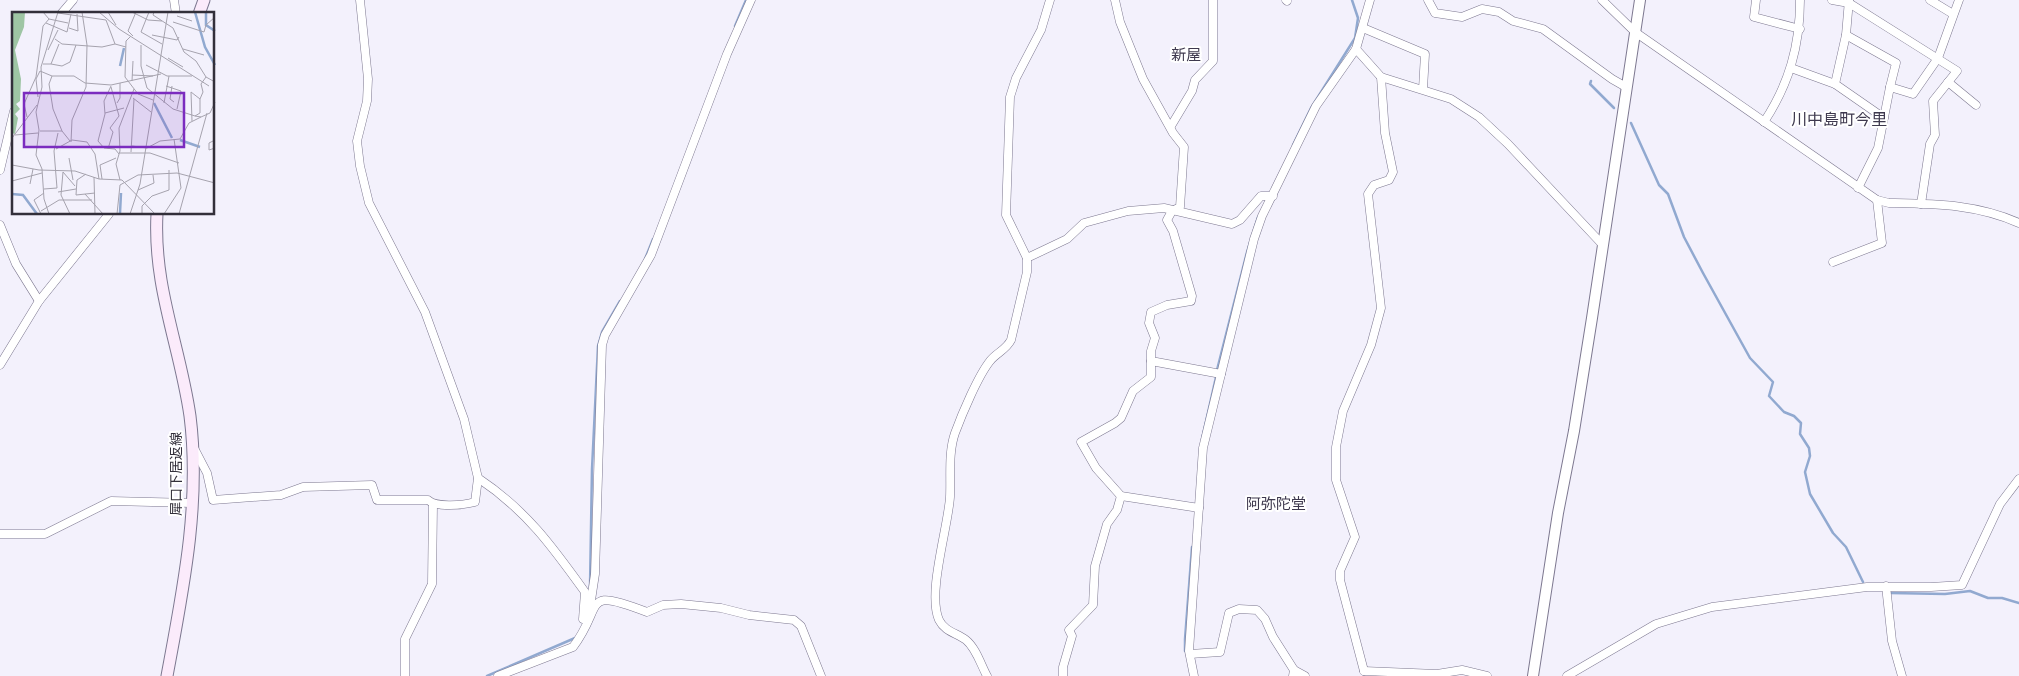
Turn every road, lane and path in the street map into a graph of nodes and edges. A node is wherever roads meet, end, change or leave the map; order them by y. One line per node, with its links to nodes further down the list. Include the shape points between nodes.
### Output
1 (73, 0): 19 (street)
2 (204, 0): 20 (main road)
3 (360, 0): 58 (street, via 368,79 367,101 357,141 369,203 425,312 464,419)
4 (751, 0): 66 (street, via 727,54 651,255 602,345 595,574)
5 (1050, 0): 51 (street, via 1039,37 1016,78 1010,106 1006,215)
6 (1115, 0): 39 (street, via 1120,22 1143,79)
7 (1213, 0): 8 (street); 39 (street, via 1213,61 1195,80 1192,91)
8 (1221, 0)
9 (1370, 0): 22 (street)
10 (1428, 0): 32 (street, via 1435,13 1462,17 1482,9 1543,29)
11 (1602, 0): 24 (street)
12 (1640, 0): 24 (street)
13 (1756, 0): 23 (street, via 1754,17)
14 (1800, 0): 23 (street)
15 (1832, 0): 18 (street)
16 (1930, 0): 21 (street)
17 (1959, 0): 21 (street)
18 (1849, 1): 25 (street); 27 (street)
19 (63, 12)
20 (200, 12)
21 (1953, 14): 27 (street)
22 (1363, 28): 26 (street); 34 (street, via 1425,54)
23 (1800, 29): 28 (street)
24 (1635, 32): 32 (street); 38 (street)
25 (1846, 35): 31 (street); 33 (street, via 1896,63)
26 (1356, 49): 29 (street); 42 (street, via 1316,106)
27 (1938, 58): 30 (street, via 1957,71); 33 (street, via 1912,94)
28 (1791, 68): 31 (street); 38 (street, via 1777,102)
29 (1381, 77): 34 (street); 69 (street, via 1393,172 1388,180 1374,185 1368,194 1381,308 1371,345 1344,411 1336,447 1336,480 1355,537 1340,571 1340,580)
30 (1948, 82): 35 (street); 44 (street, via 1933,101 1935,135 1930,144)
31 (1835, 84): 36 (street)
32 (1626, 86): 50 (street)
33 (1890, 87): 36 (street)
34 (1423, 89): 50 (street, via 1451,99 1479,117)
35 (1976, 105)
36 (1884, 118): 41 (street, via 1878,148)
37 (12, 119): 40 (street)
38 (1764, 122): 41 (street)
39 (1170, 126): 45 (street, via 1184,147 1182,197 1180,207)
40 (0, 170)
41 (1858, 188): 43 (street)
42 (1273, 196): 45 (street, via 1261,196 1240,220 1232,224); 56 (street, via 1254,239)
43 (1876, 200): 44 (street); 52 (street, via 1882,243)
44 (1921, 204): 48 (street, via 1971,208)
45 (1172, 211): 51 (street, via 1150,208 1102,217 1084,223 1067,239); 54 (street, via 1167,220 1192,296 1191,301 1166,305 1151,312 1149,323 1155,338)
46 (109, 215): 53 (street)
47 (157, 215): 57 (main road, 犀口下居返線, via 155,244 162,293)
48 (2019, 223)
49 (0, 225): 53 (street, via 16,264)
50 (1602, 244): 79 (street)
51 (1027, 258): 74 (street, via 1027,272 1011,340 990,360 955,433 951,448 950,498 936,583 936,611 940,622 949,632 971,645)
52 (1833, 262)
53 (39, 301): 55 (street)
54 (1151, 361): 56 (street); 60 (street, via 1151,377 1133,391 1121,418 1081,442 1096,468)
55 (0, 365)
56 (1220, 374): 63 (street, via 1203,448)
57 (193, 445): 61 (main road, 犀口下居返線); 62 (street, via 206,473 213,500 281,495 303,487 372,485 377,500 428,500)
58 (478, 478): 62 (street, via 475,502 462,506); 66 (street, via 513,503 537,528 585,592 583,619)
59 (2019, 478): 65 (street, via 2000,504 1962,585 1931,588)
60 (1121, 496): 63 (street); 75 (street, via 1117,510 1107,524 1095,566 1093,605 1068,630 1072,636 1063,666)
61 (192, 503): 64 (street, via 111,501 45,534); 70 (main road, 犀口下居返線, via 189,550)
62 (432, 504): 71 (street, via 432,584 405,639)
63 (1199, 508): 67 (street)
64 (0, 534)
65 (1886, 586): 80 (street, via 1712,606 1656,624); 81 (street, via 1892,641)
66 (588, 620): 72 (street, via 573,648); 73 (street, via 600,600 607,598 647,612 663,605 681,604 789,618 801,626)
67 (1190, 654): 68 (street, via 1220,652 1230,613 1239,609 1257,610); 76 (street)
68 (1294, 673): 77 (street)
69 (1362, 674): 78 (street, via 1438,674 1462,670)
70 (167, 676)
71 (405, 676)
72 (498, 676)
73 (821, 676)
74 (987, 676)
75 (1064, 676)
76 (1194, 676)
77 (1305, 676)
78 (1487, 676)
79 (1533, 676)
80 (1567, 676)
81 (1902, 676)

